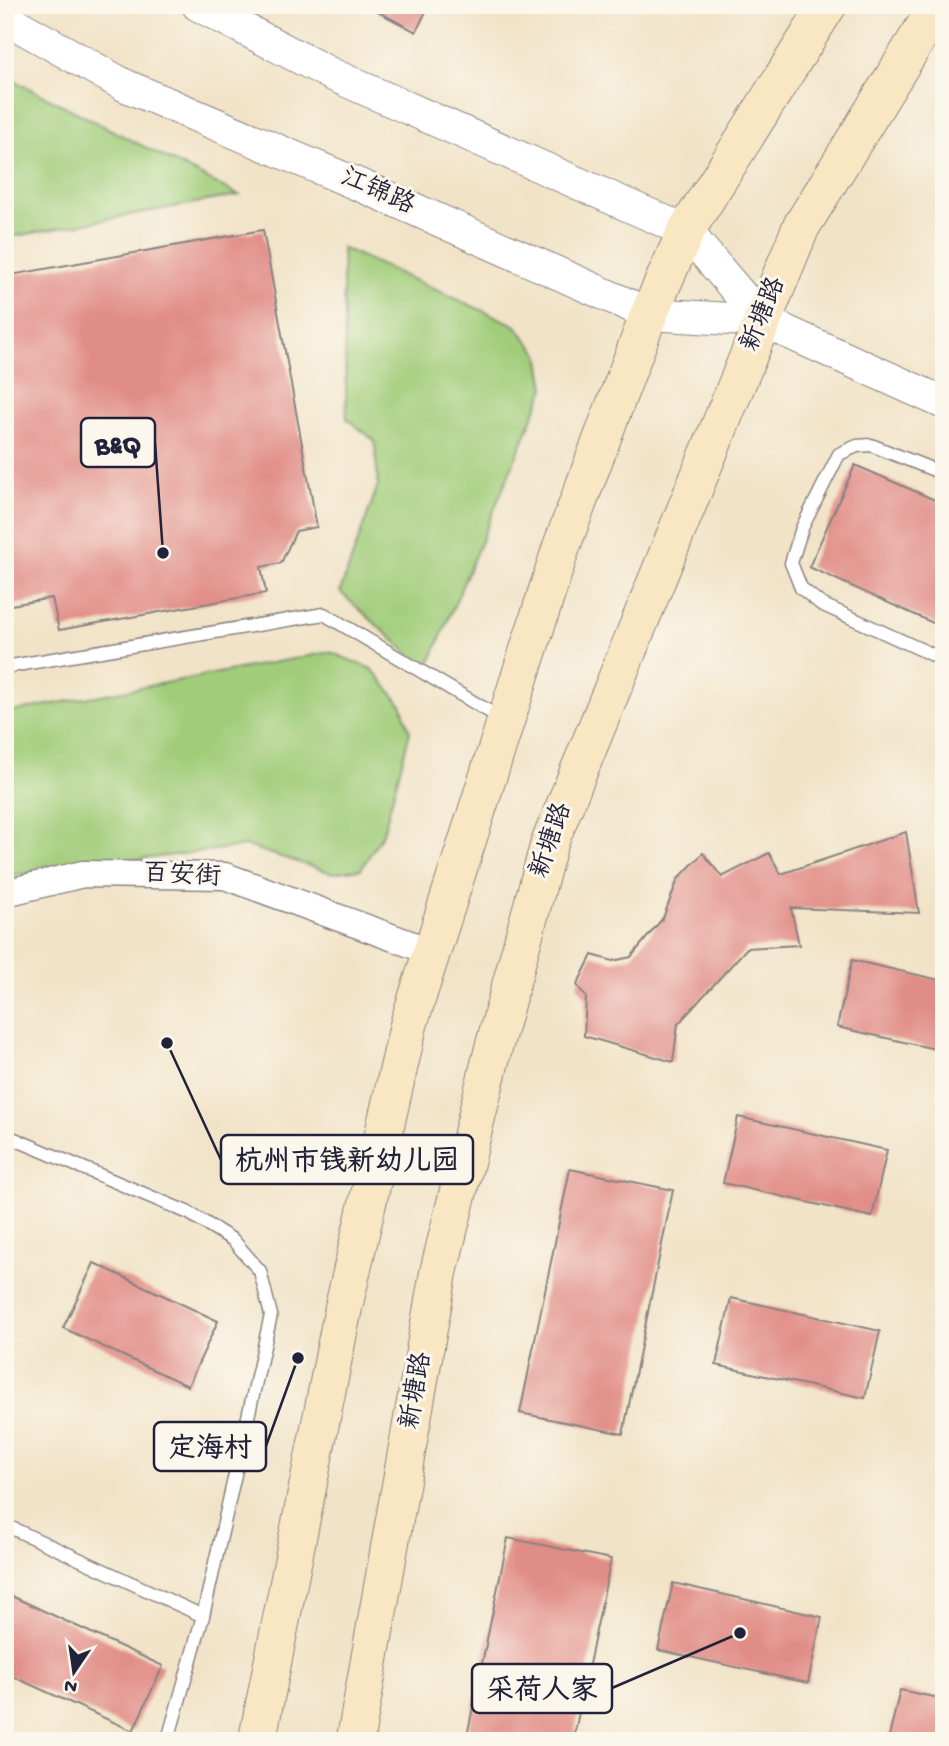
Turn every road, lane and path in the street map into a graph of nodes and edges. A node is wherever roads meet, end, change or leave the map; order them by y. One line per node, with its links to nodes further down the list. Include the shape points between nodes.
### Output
1 (198, 5): 5 (street, 江锦路, via 331,74)
2 (828, 5): 5 (main road)
3 (938, 5): 7 (main road, 新塘路, via 801,227)
4 (5, 18): 6 (street, 江锦路, via 124,85)
5 (686, 231): 6 (main road); 7 (street, 江锦路)
6 (649, 314): 7 (street, 江锦路); 12 (main road, via 562,545)
7 (763, 321): 8 (street, 江锦路); 20 (main road, 新塘路, via 549,844 439,1270)
8 (944, 403)
9 (944, 474): 10 (lane, via 871,444 839,454 802,527 791,563 801,588 821,604)
10 (944, 660)
11 (5, 667): 12 (lane, via 324,614)
12 (506, 721): 14 (main road)
13 (5, 893): 14 (street, 百安街, via 83,874 225,876)
14 (432, 951): 19 (main road, via 409,1023 344,1305)
15 (5, 1135): 17 (lane, via 189,1213 233,1240 260,1271 271,1315)
16 (5, 1525): 17 (lane)
17 (203, 1616): 18 (lane)
18 (169, 1736)
19 (257, 1741)
20 (355, 1741)

